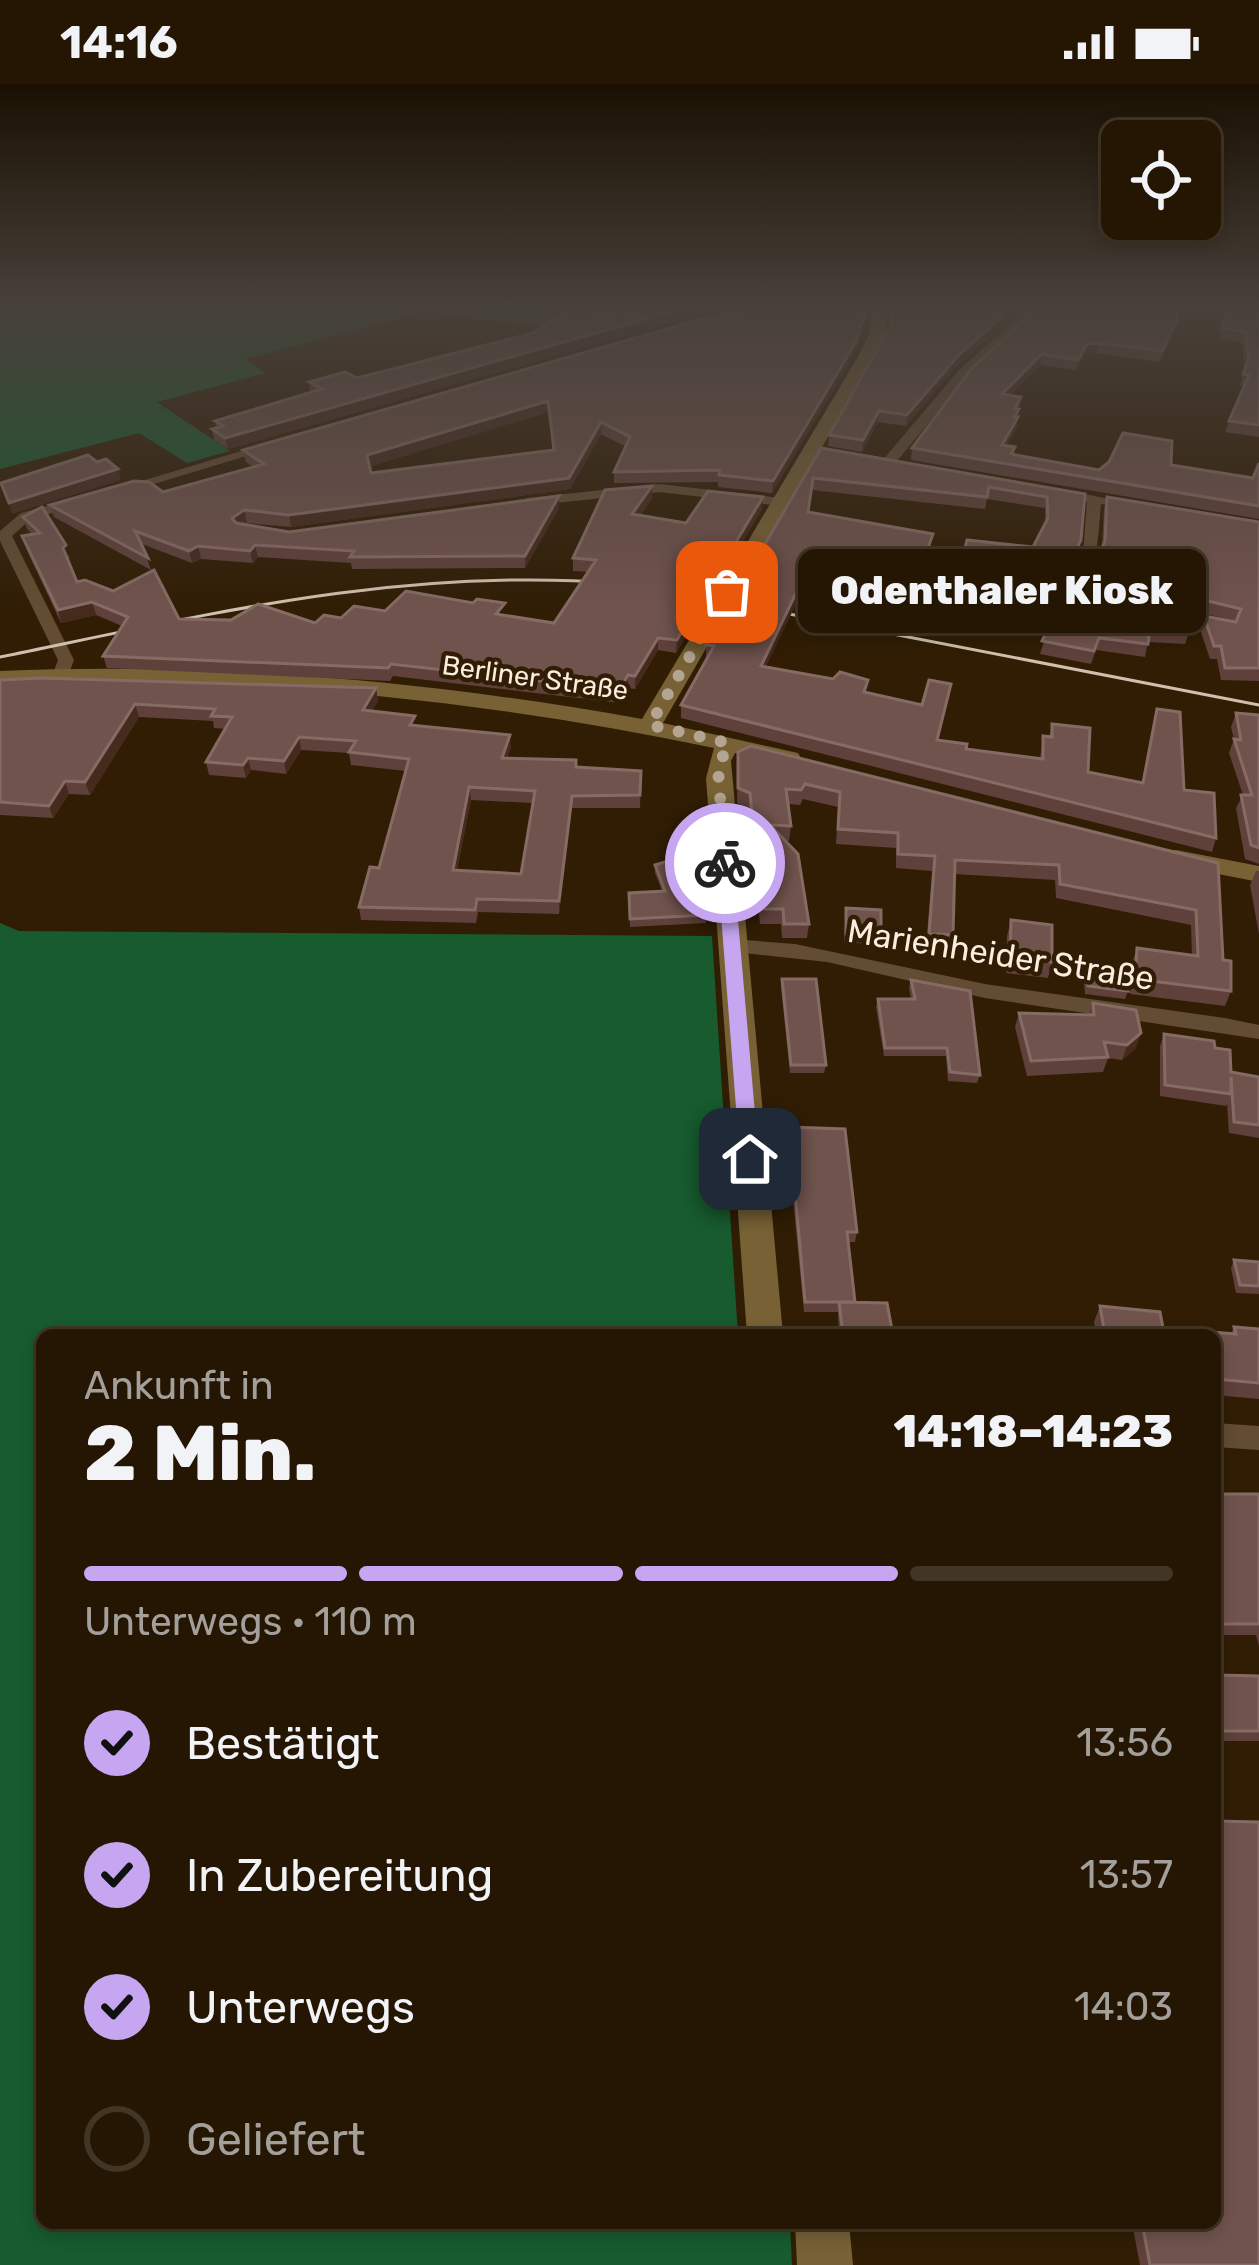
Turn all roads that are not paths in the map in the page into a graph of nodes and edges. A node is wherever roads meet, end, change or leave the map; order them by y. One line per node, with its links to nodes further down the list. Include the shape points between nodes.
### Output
1 (843, 406): 9 (main road, via 820,453)
2 (936, 406): 5 (street)
3 (287, 442): 17 (street, via 10,525 5,545 66,660)
4 (868, 461): 5 (street)
5 (887, 464): 6 (street)
6 (910, 468)
7 (1048, 490): 8 (street)
8 (1094, 498): 11 (street); 15 (street, via 1090,553)
9 (781, 502): 10 (street, via 659,488); 19 (main road)
10 (512, 504)
11 (1165, 510)
12 (934, 573): 13 (street)
13 (1001, 585)
14 (1046, 593): 15 (street)
15 (1069, 598): 16 (street)
16 (1091, 602)
17 (60, 676): 18 (main road, Berliner Straße); 19 (main road, Berliner Straße, via 440,694)
18 (0, 678)
19 (650, 725): 20 (main road, Berliner Straße)
20 (728, 743): 21 (main road, Berliner Straße); 24 (main road, via 718,769)
21 (806, 762)
22 (1155, 853): 23 (main road)
23 (1259, 874)
24 (732, 946): 25 (street, Marienheider Straße); 26 (main road)
25 (1259, 1032)
26 (764, 1329)
27 (1221, 1435): 28 (street)
28 (1259, 1438)
29 (822, 2229): 30 (main road)
30 (825, 2265)

